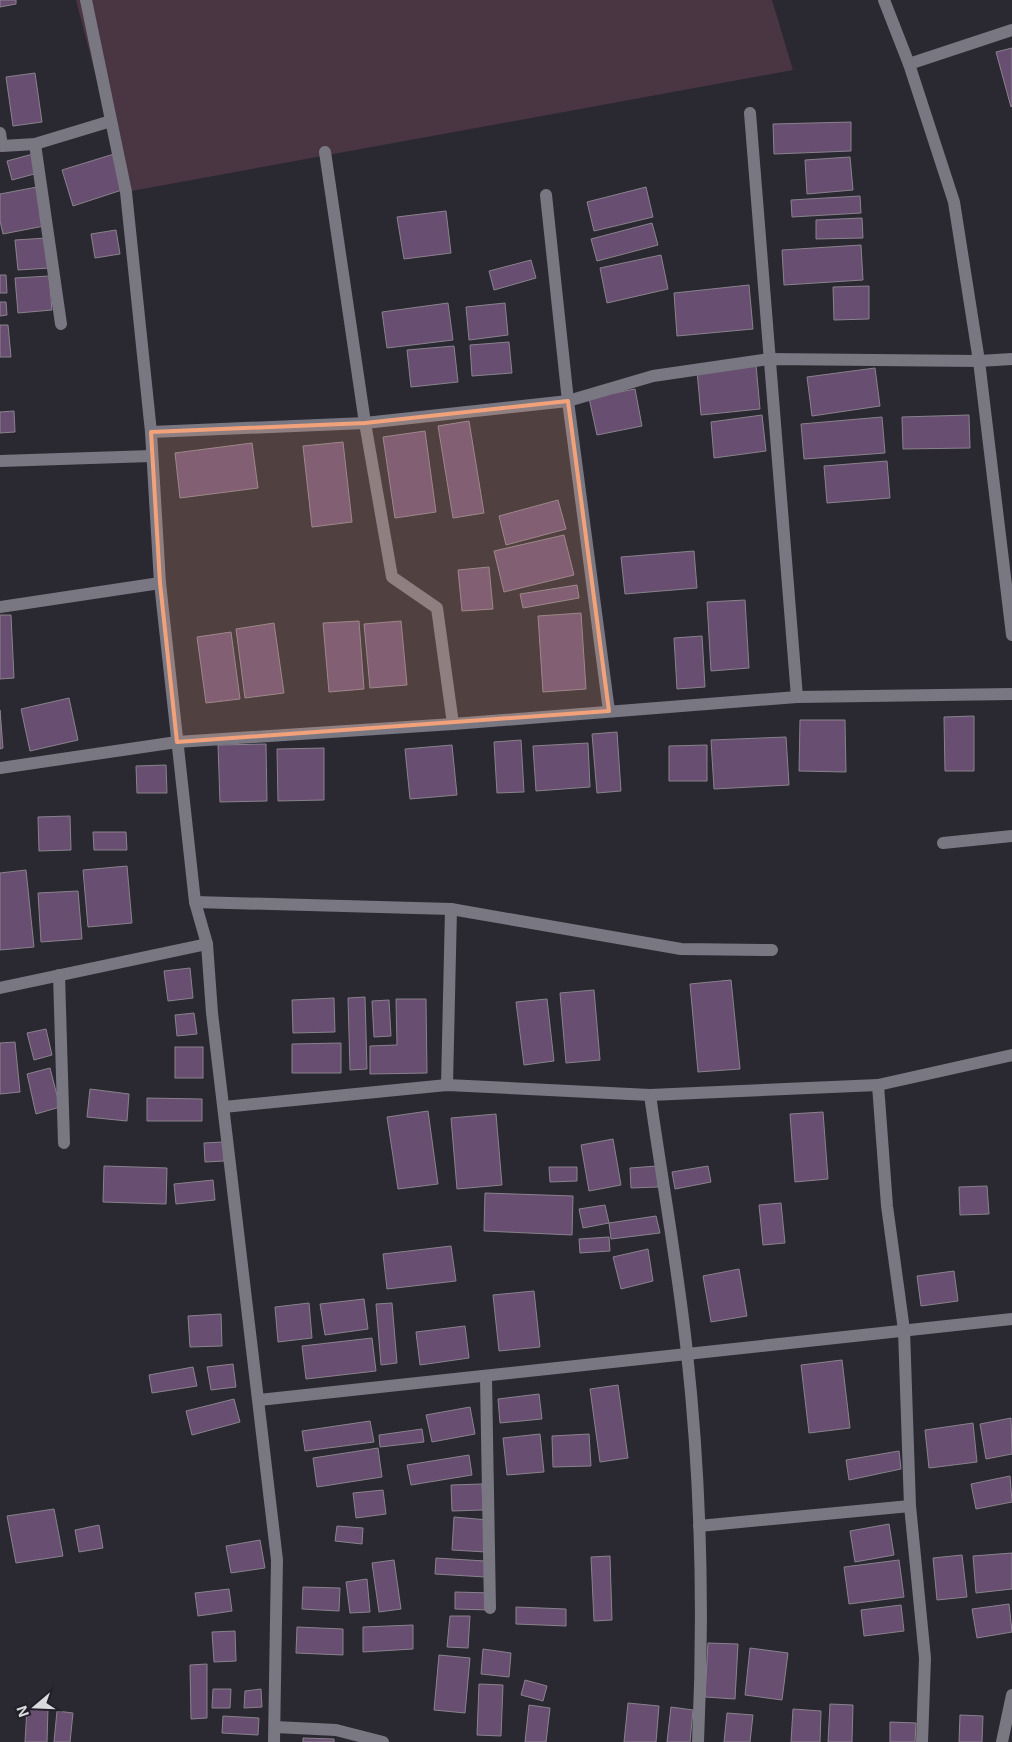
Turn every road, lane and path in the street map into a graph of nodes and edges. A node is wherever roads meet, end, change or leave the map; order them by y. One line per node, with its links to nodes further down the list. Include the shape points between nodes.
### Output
1 (86, 0): 6 (street)
2 (884, 0): 4 (street)
3 (1012, 30): 4 (street)
4 (909, 64): 15 (street, via 954,202)
5 (750, 114): 13 (street)
6 (111, 121): 8 (street); 18 (street, via 126,192)
7 (0, 133): 9 (street)
8 (35, 144): 9 (street); 12 (street)
9 (1, 147)
10 (325, 152): 17 (street)
11 (546, 195): 16 (street)
12 (61, 324)
13 (769, 359): 15 (street); 16 (street, via 653,376); 25 (street)
14 (1012, 359): 15 (street)
15 (979, 361): 23 (street)
16 (568, 400): 17 (street); 26 (street)
17 (365, 423): 18 (street); 27 (street, via 392,577 437,608)
18 (151, 432): 19 (street)
19 (151, 456): 20 (street); 21 (street)
20 (0, 461)
21 (160, 582): 22 (street); 28 (street)
22 (0, 608)
23 (1012, 636)
24 (1012, 694): 25 (street)
25 (797, 697): 26 (street)
26 (609, 711): 27 (street)
27 (453, 724): 28 (street)
28 (177, 742): 29 (street); 32 (street)
29 (0, 768)
30 (1012, 836): 31 (street)
31 (943, 843)
32 (195, 902): 33 (street); 34 (street)
33 (451, 909): 35 (street, via 681,949); 39 (street)
34 (207, 944): 36 (street); 42 (street)
35 (772, 950)
36 (59, 975): 37 (street); 43 (street)
37 (0, 988)
38 (1012, 1055): 40 (street)
39 (447, 1085): 41 (street); 42 (street)
40 (878, 1085): 41 (street); 45 (street, via 887,1206)
41 (650, 1096): 46 (street)
42 (224, 1107): 48 (street)
43 (64, 1144)
44 (1012, 1319): 45 (street)
45 (904, 1330): 46 (street); 49 (street)
46 (687, 1353): 47 (street); 50 (street)
47 (486, 1378): 48 (street); 51 (street)
48 (259, 1400): 53 (street, via 277,1560)
49 (910, 1506): 50 (street); 57 (street, via 925,1658)
50 (699, 1526): 56 (street, via 702,1649)
51 (490, 1608)
52 (1012, 1695): 58 (street)
53 (275, 1727): 54 (street); 55 (street, via 336,1730)
54 (274, 1742)
55 (384, 1742)
56 (698, 1742)
57 (922, 1742)
58 (1002, 1742)

